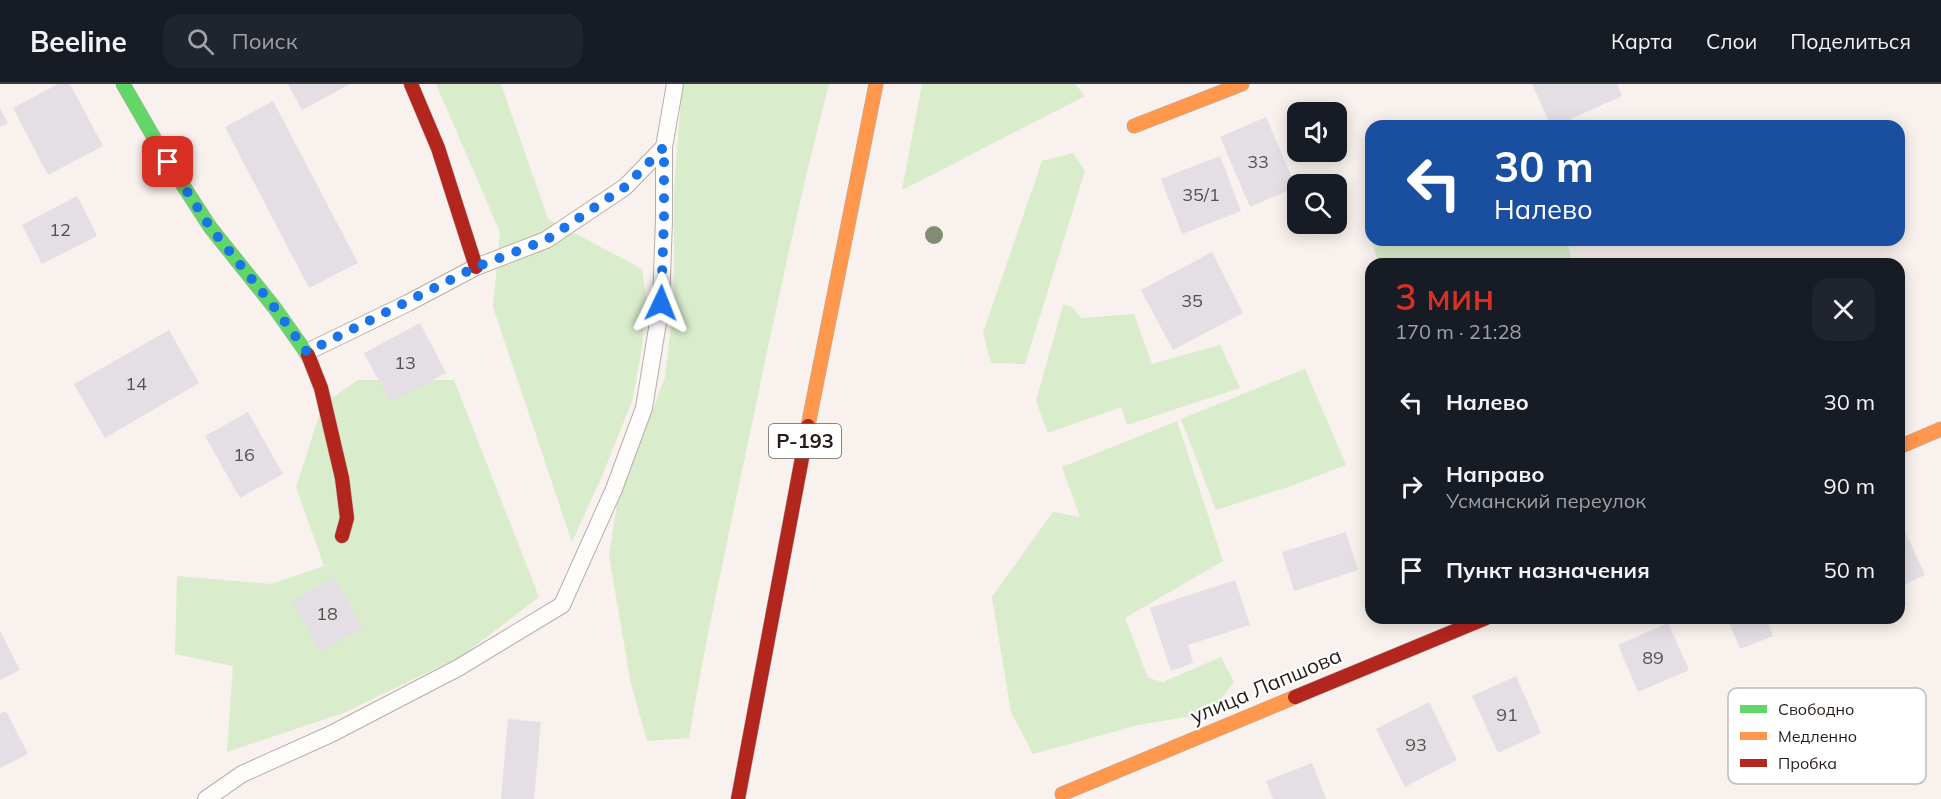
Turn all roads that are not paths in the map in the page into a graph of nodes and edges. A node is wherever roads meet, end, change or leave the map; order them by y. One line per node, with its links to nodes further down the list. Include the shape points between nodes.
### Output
1 (123, 84): 9 (main road, via 210,227)
2 (411, 84): 8 (main road, via 438,148)
3 (675, 84): 7 (lane)
4 (876, 84): 16 (main road, Р-193)
5 (1242, 84): 6 (main road)
6 (1134, 126)
7 (664, 147): 8 (lane, via 625,187 546,240); 15 (lane, via 661,303 644,408 614,489 562,605 458,668 331,734 242,774)
8 (476, 267): 9 (lane)
9 (307, 352): 12 (main road, via 321,388 342,478 347,518)
10 (1941, 429): 11 (main road)
11 (1905, 444)
12 (342, 536)
13 (1472, 624): 14 (main road, улица Лапшова)
14 (1062, 794)
15 (206, 799)
16 (738, 799)

